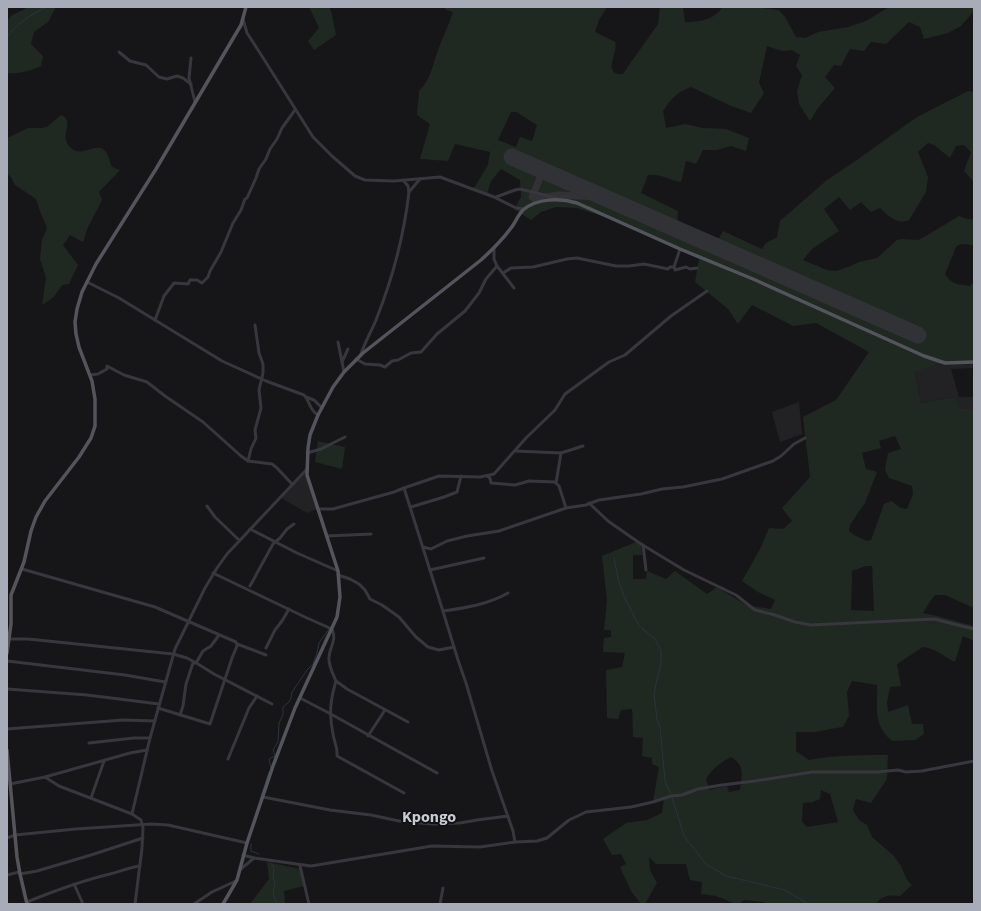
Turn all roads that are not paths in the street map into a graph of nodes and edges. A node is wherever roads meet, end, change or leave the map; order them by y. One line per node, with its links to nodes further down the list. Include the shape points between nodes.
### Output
1 (241, 8): 2 (street)
2 (246, 8): 3 (main road)
3 (243, 19): 4 (main road); 5 (street)
4 (237, 29): 5 (street); 9 (main road)
5 (247, 33): 10 (street)
6 (119, 52): 8 (street, via 130,61 146,65 159,77 167,79 177,76)
7 (190, 58): 8 (street)
8 (190, 84): 9 (street)
9 (195, 102): 23 (main road)
10 (296, 110): 12 (street, via 313,137 355,176 365,180); 26 (street, via 284,124 259,169 207,279 202,283 190,280 188,284 174,283 164,296)
11 (421, 178): 12 (street); 13 (street); 14 (street, via 446,178)
12 (403, 180): 13 (street)
13 (409, 192): 30 (street, via 390,279)
14 (494, 197): 15 (street, via 520,190); 16 (street, via 516,208)
15 (561, 199): 16 (main road, via 541,202); 18 (main road, via 590,208)
16 (524, 209): 17 (main road)
17 (494, 248): 19 (street); 30 (main road)
18 (680, 249): 20 (street); 33 (main road, via 924,356 945,363)
19 (497, 266): 22 (street); 31 (street, via 465,310 421,352 392,361 385,367 365,364)
20 (674, 267): 21 (street, via 675,270); 22 (street, via 668,269 644,264 616,266 569,258 532,267 511,268)
21 (697, 268)
22 (503, 273): 24 (street)
23 (87, 282): 26 (street); 35 (main road, via 77,308 75,328)
24 (514, 288)
25 (707, 291): 43 (street, via 671,316 624,355 609,362 565,394 555,410)
26 (155, 320): 36 (street, via 222,361)
27 (255, 325): 36 (street, via 263,364)
28 (338, 342): 32 (street)
29 (348, 349): 32 (street)
30 (362, 354): 31 (main road)
31 (356, 359): 34 (main road)
32 (342, 362): 34 (street)
33 (974, 362)
34 (344, 372): 38 (main road)
35 (90, 375): 46 (street, via 98,374 108,366 124,375 147,382 203,422 224,443); 67 (main road, via 96,416 91,438 40,510 31,531)
36 (262, 379): 37 (street); 46 (street, via 256,438)
37 (306, 397): 38 (street, via 314,400); 39 (street, via 311,410)
38 (322, 408): 39 (main road)
39 (318, 415): 44 (main road, via 310,435)
40 (345, 436): 44 (street, via 321,450)
41 (805, 438): 53 (street, via 773,461 722,479)
42 (583, 446): 45 (street)
43 (515, 451): 45 (street); 49 (street, via 496,472)
44 (308, 453): 47 (main road)
45 (560, 453): 50 (street)
46 (248, 461): 51 (street, via 272,464)
47 (307, 469): 51 (street); 57 (main road)
48 (461, 476): 49 (street); 52 (street, via 439,476); 55 (street, via 457,492)
49 (487, 476): 50 (street, via 491,483 505,485 529,481)
50 (556, 483): 56 (street)
51 (292, 484): 59 (street)
52 (404, 488): 55 (street); 57 (street, via 333,508)
53 (589, 503): 56 (street); 64 (street, via 608,521)
54 (207, 506): 62 (street, via 214,517)
55 (411, 507): 65 (street)
56 (566, 508): 65 (street, via 499,531 447,541 431,549)
57 (318, 509): 61 (main road)
58 (294, 524): 63 (street)
59 (250, 529): 62 (street); 63 (street)
60 (371, 534): 61 (street)
61 (327, 536): 71 (main road)
62 (239, 540): 70 (street)
63 (276, 541): 71 (street); 72 (street)
64 (643, 545): 69 (street); 78 (street, via 684,570 736,595 755,610 795,622 822,625 934,619)
65 (423, 547): 68 (street)
66 (484, 558): 68 (street)
67 (22, 568): 76 (street, via 155,607); 80 (main road, via 11,595)
68 (430, 570): 75 (street)
69 (646, 570)
70 (213, 573): 74 (street); 76 (street)
71 (338, 573): 77 (main road, via 339,608); 82 (street, via 359,584 370,599 399,617 428,647 438,650)
72 (250, 586)
73 (508, 593): 75 (street, via 488,602)
74 (289, 609): 77 (street); 83 (street)
75 (444, 611): 82 (street)
76 (188, 620): 79 (street); 85 (street)
77 (331, 628): 90 (street, via 334,638 328,657); 94 (main road)
78 (974, 629)
79 (219, 635): 81 (street); 88 (street)
80 (8, 639): 84 (main road); 85 (street, via 67,642)
81 (238, 644): 86 (street); 89 (street)
82 (454, 647): 119 (street)
83 (266, 648)
84 (7, 653)
85 (173, 654): 88 (street); 91 (street)
86 (266, 655)
87 (7, 661): 91 (street)
88 (196, 662): 89 (street); 100 (street, via 193,663 186,684)
89 (225, 679): 93 (street); 100 (street, via 210,724)
90 (336, 681): 98 (street); 99 (street)
91 (165, 682): 95 (street)
92 (7, 689): 95 (street)
93 (257, 696): 96 (street); 109 (street)
94 (300, 698): 99 (street); 116 (main road)
95 (159, 704): 97 (street)
96 (272, 704)
97 (158, 708): 100 (street); 101 (street)
98 (385, 710): 102 (street); 104 (street)
99 (330, 713): 104 (street); 115 (street, via 337,756)
100 (180, 715)
101 (155, 721): 103 (street, via 123,720); 105 (street)
102 (408, 722)
103 (7, 729)
104 (368, 736): 112 (street)
105 (150, 738): 106 (street); 108 (street)
106 (89, 743)
107 (7, 750): 114 (main road)
108 (147, 750): 110 (street); 118 (street)
109 (228, 759)
110 (104, 761): 113 (street); 117 (street)
111 (974, 762): 124 (street, via 922,772 812,772 698,789 631,807 586,812 569,820 547,838)
112 (437, 773)
113 (45, 777): 114 (street); 117 (street)
114 (10, 784): 121 (main road)
115 (404, 793)
116 (263, 797): 119 (street, via 420,824 460,823); 125 (main road)
117 (90, 798): 118 (street)
118 (132, 814): 120 (street)
119 (508, 816): 124 (street)
120 (143, 824): 121 (street); 123 (street); 125 (street, via 168,825)
121 (15, 835): 122 (street); 131 (main road)
122 (7, 838)
123 (143, 838): 128 (street); 131 (street, via 92,855)
124 (515, 842): 129 (street, via 480,847 432,846 318,866)
125 (247, 843): 126 (main road)
126 (243, 855): 127 (street); 130 (main road)
127 (254, 858): 129 (street); 130 (street)
128 (140, 866): 134 (street); 138 (street)
129 (300, 866): 141 (street)
130 (241, 869): 133 (main road)
131 (19, 873): 132 (street); 136 (main road)
132 (7, 875)
133 (237, 880): 139 (street); 140 (main road)
134 (74, 884): 136 (street); 137 (street)
135 (443, 888): 142 (street)
136 (27, 903)
137 (83, 904)
138 (135, 904)
139 (194, 904)
140 (223, 904)
141 (309, 904)
142 (440, 904)

